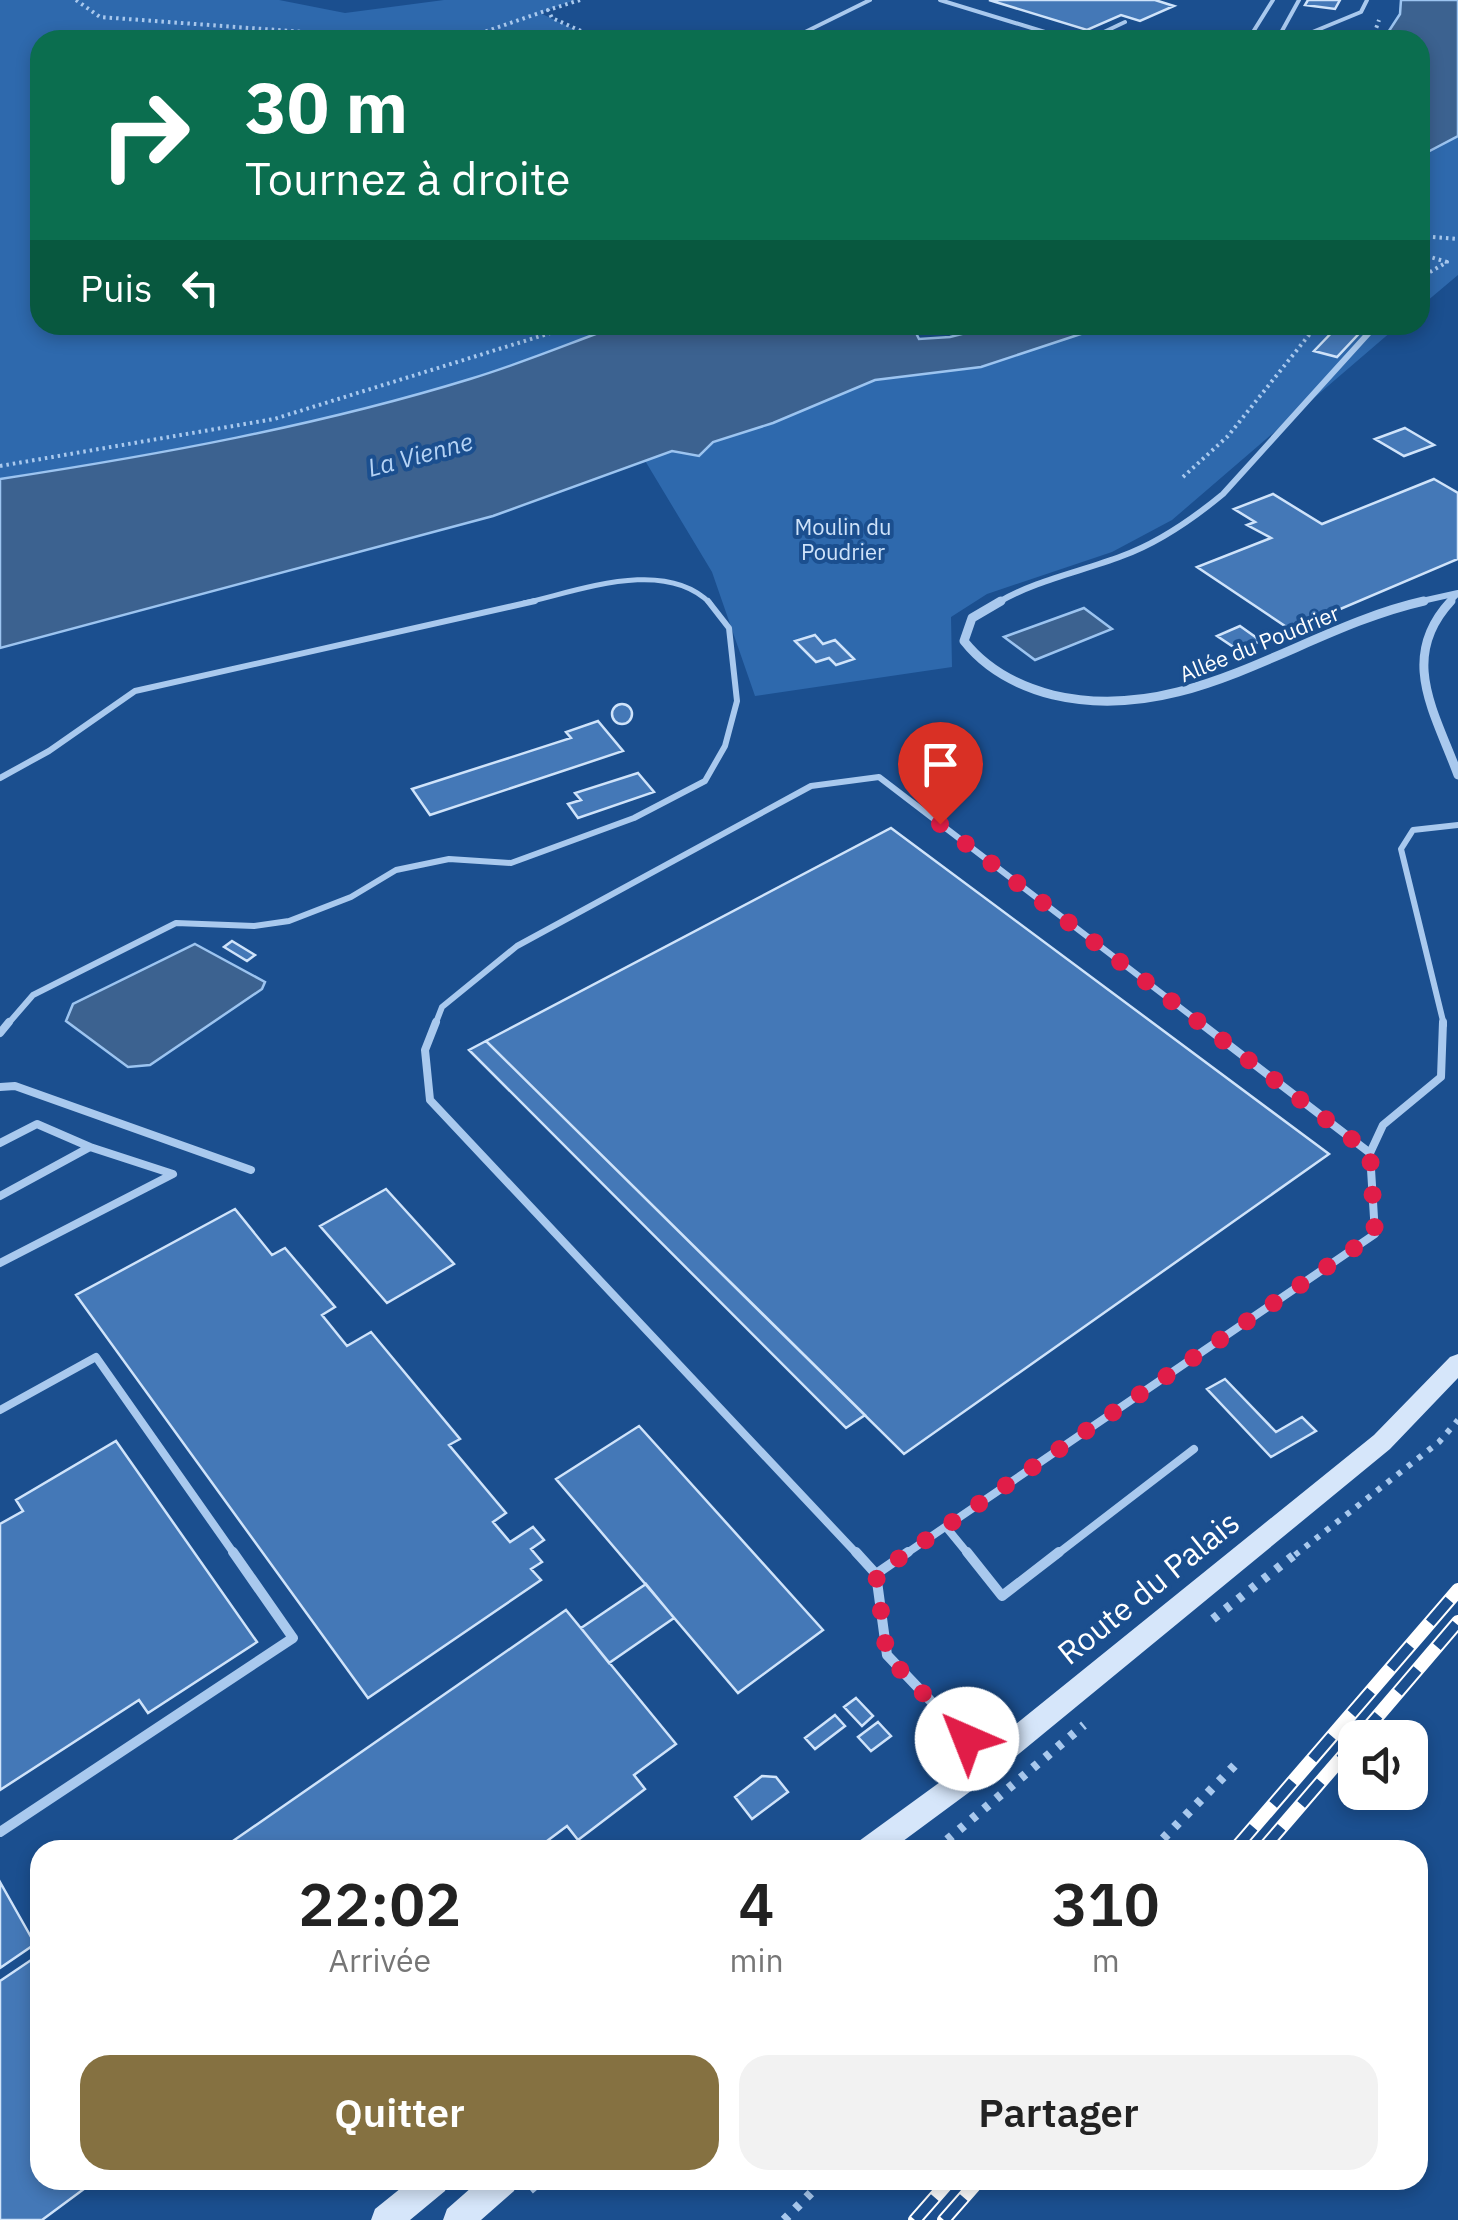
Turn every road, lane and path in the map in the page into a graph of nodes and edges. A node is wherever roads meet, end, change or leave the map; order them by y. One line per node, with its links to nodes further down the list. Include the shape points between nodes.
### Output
1 (76, 0): 10 (path, via 100,16)
2 (580, 0): 8 (path)
3 (870, 0): 13 (lane)
4 (940, 0): 14 (lane)
5 (1273, 0): 16 (lane)
6 (1299, 0): 17 (lane)
7 (1367, 0): 18 (lane, via 1362,12)
8 (548, 10): 11 (path); 12 (path)
9 (1125, 22): 15 (lane)
10 (283, 30)
11 (490, 30)
12 (579, 30)
13 (808, 30)
14 (1038, 30)
15 (1108, 30)
16 (1254, 30)
17 (1282, 30)
18 (1318, 30)
19 (1430, 237): 20 (path)
20 (1458, 239)
21 (1430, 257): 22 (path, via 1446,262)
22 (1430, 272)
23 (544, 335): 26 (path, via 274,418)
24 (1310, 335): 27 (path, via 1228,436)
25 (1367, 335): 28 (street, Allée du Poudrier, via 1196,516 1126,555 1022,588 972,618 964,641 975,658 1010,681 1104,706 1168,698 1381,612)
26 (0, 466)
27 (1183, 477)
28 (1458, 593): 29 (street, via 1430,623 1421,672)
29 (1458, 775)
30 (0, 778): 34 (lane, via 134,691 623,581 690,590 729,628 737,701 725,746 705,780 634,818 512,863 449,859 396,870 289,921 176,923 33,995)
31 (1458, 825): 32 (lane, via 1413,830 1401,850)
32 (1442, 968)
33 (1454, 1019): 38 (lane, via 1452,1051 1440,1077 1377,1127)
34 (0, 1033)
35 (0, 1087): 39 (lane, via 15,1086)
36 (0, 1143): 37 (lane, via 37,1124)
37 (90, 1147): 40 (lane); 41 (lane, via 173,1174)
38 (1370, 1153): 46 (lane, via 1375,1234); 47 (lane, via 879,777 811,786 517,946 442,1007 425,1050 430,1100)
39 (251, 1170)
40 (0, 1196)
41 (0, 1263)
42 (1458, 1363): 50 (main road, Route du Palais, via 1382,1442)
43 (0, 1410): 52 (lane, via 96,1357 293,1638)
44 (1458, 1420): 48 (path, via 1439,1442)
45 (1194, 1449): 46 (lane, via 1002,1596)
46 (946, 1527): 47 (lane)
47 (876, 1574): 50 (lane, via 887,1656)
48 (1205, 1626)
49 (1099, 1712): 54 (path)
50 (989, 1762): 53 (main road, Route du Palais)
51 (1236, 1764): 55 (path)
52 (0, 1832)
53 (883, 1840)
54 (947, 1840)
55 (1162, 1840)
56 (422, 2190): 59 (main road)
57 (492, 2190): 60 (main road)
58 (814, 2190): 61 (path)
59 (386, 2220)
60 (458, 2220)
61 (784, 2220)

